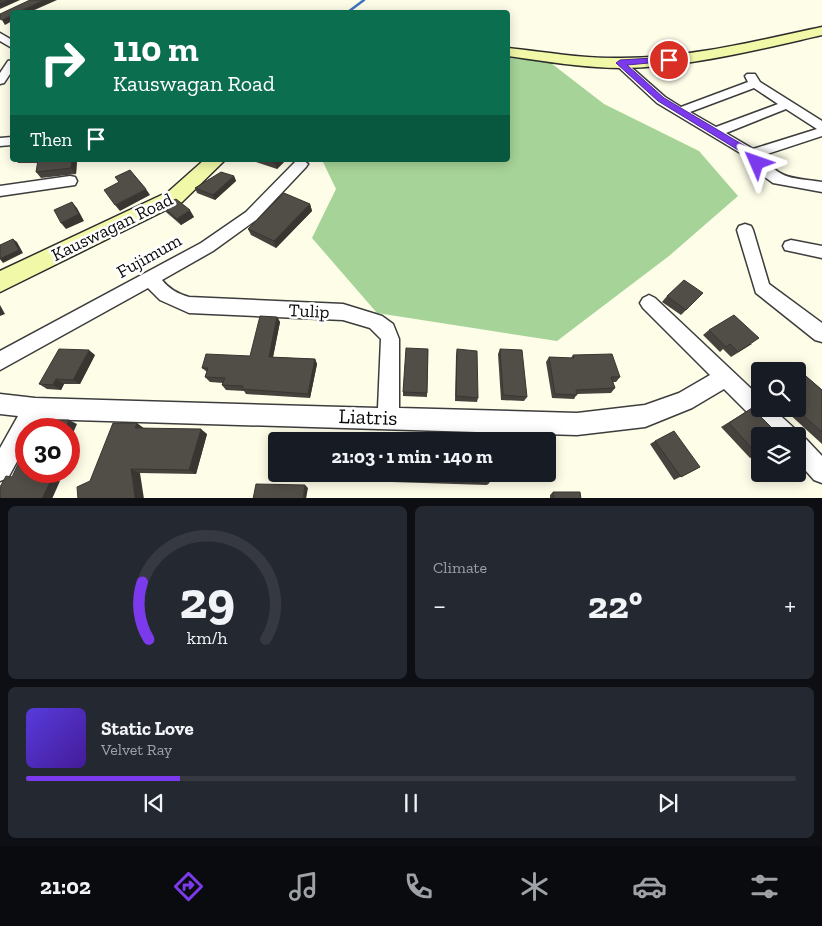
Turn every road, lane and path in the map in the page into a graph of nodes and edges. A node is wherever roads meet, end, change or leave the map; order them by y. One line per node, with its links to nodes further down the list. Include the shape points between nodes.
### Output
1 (822, 32): 5 (street, via 690,57)
2 (0, 36): 3 (street)
3 (10, 44)
4 (510, 52): 5 (street)
5 (620, 63): 10 (street, via 661,100)
6 (10, 66): 8 (street)
7 (753, 80): 9 (street); 10 (street)
8 (0, 81)
9 (786, 105): 11 (street); 12 (street)
10 (680, 111): 12 (street)
11 (822, 127)
12 (716, 132): 14 (street)
13 (822, 132): 14 (street)
14 (752, 154): 19 (street, via 757,163 778,180)
15 (214, 162): 26 (street, Kauswagan Road, via 175,197)
16 (301, 164): 25 (street, Fujimum, via 251,216 207,247)
17 (822, 177): 19 (street)
18 (70, 181): 21 (street)
19 (803, 183): 20 (street)
20 (822, 187)
21 (0, 191)
22 (745, 230): 28 (street, via 762,288)
23 (791, 246): 24 (street)
24 (822, 252)
25 (150, 277): 29 (street, Fujimum); 33 (street, Tulip, via 156,289 189,305 343,312 376,322 386,330 390,339)
26 (0, 282)
27 (649, 303): 30 (street)
28 (822, 334)
29 (0, 361)
30 (726, 377): 33 (street, Liatris, via 685,401 645,416 587,423); 34 (street)
31 (0, 404): 32 (street, Liatris)
32 (35, 408): 33 (street, Liatris); 36 (street)
33 (388, 418)
34 (777, 427)
35 (806, 456): 37 (street)
36 (0, 470)
37 (822, 472)

